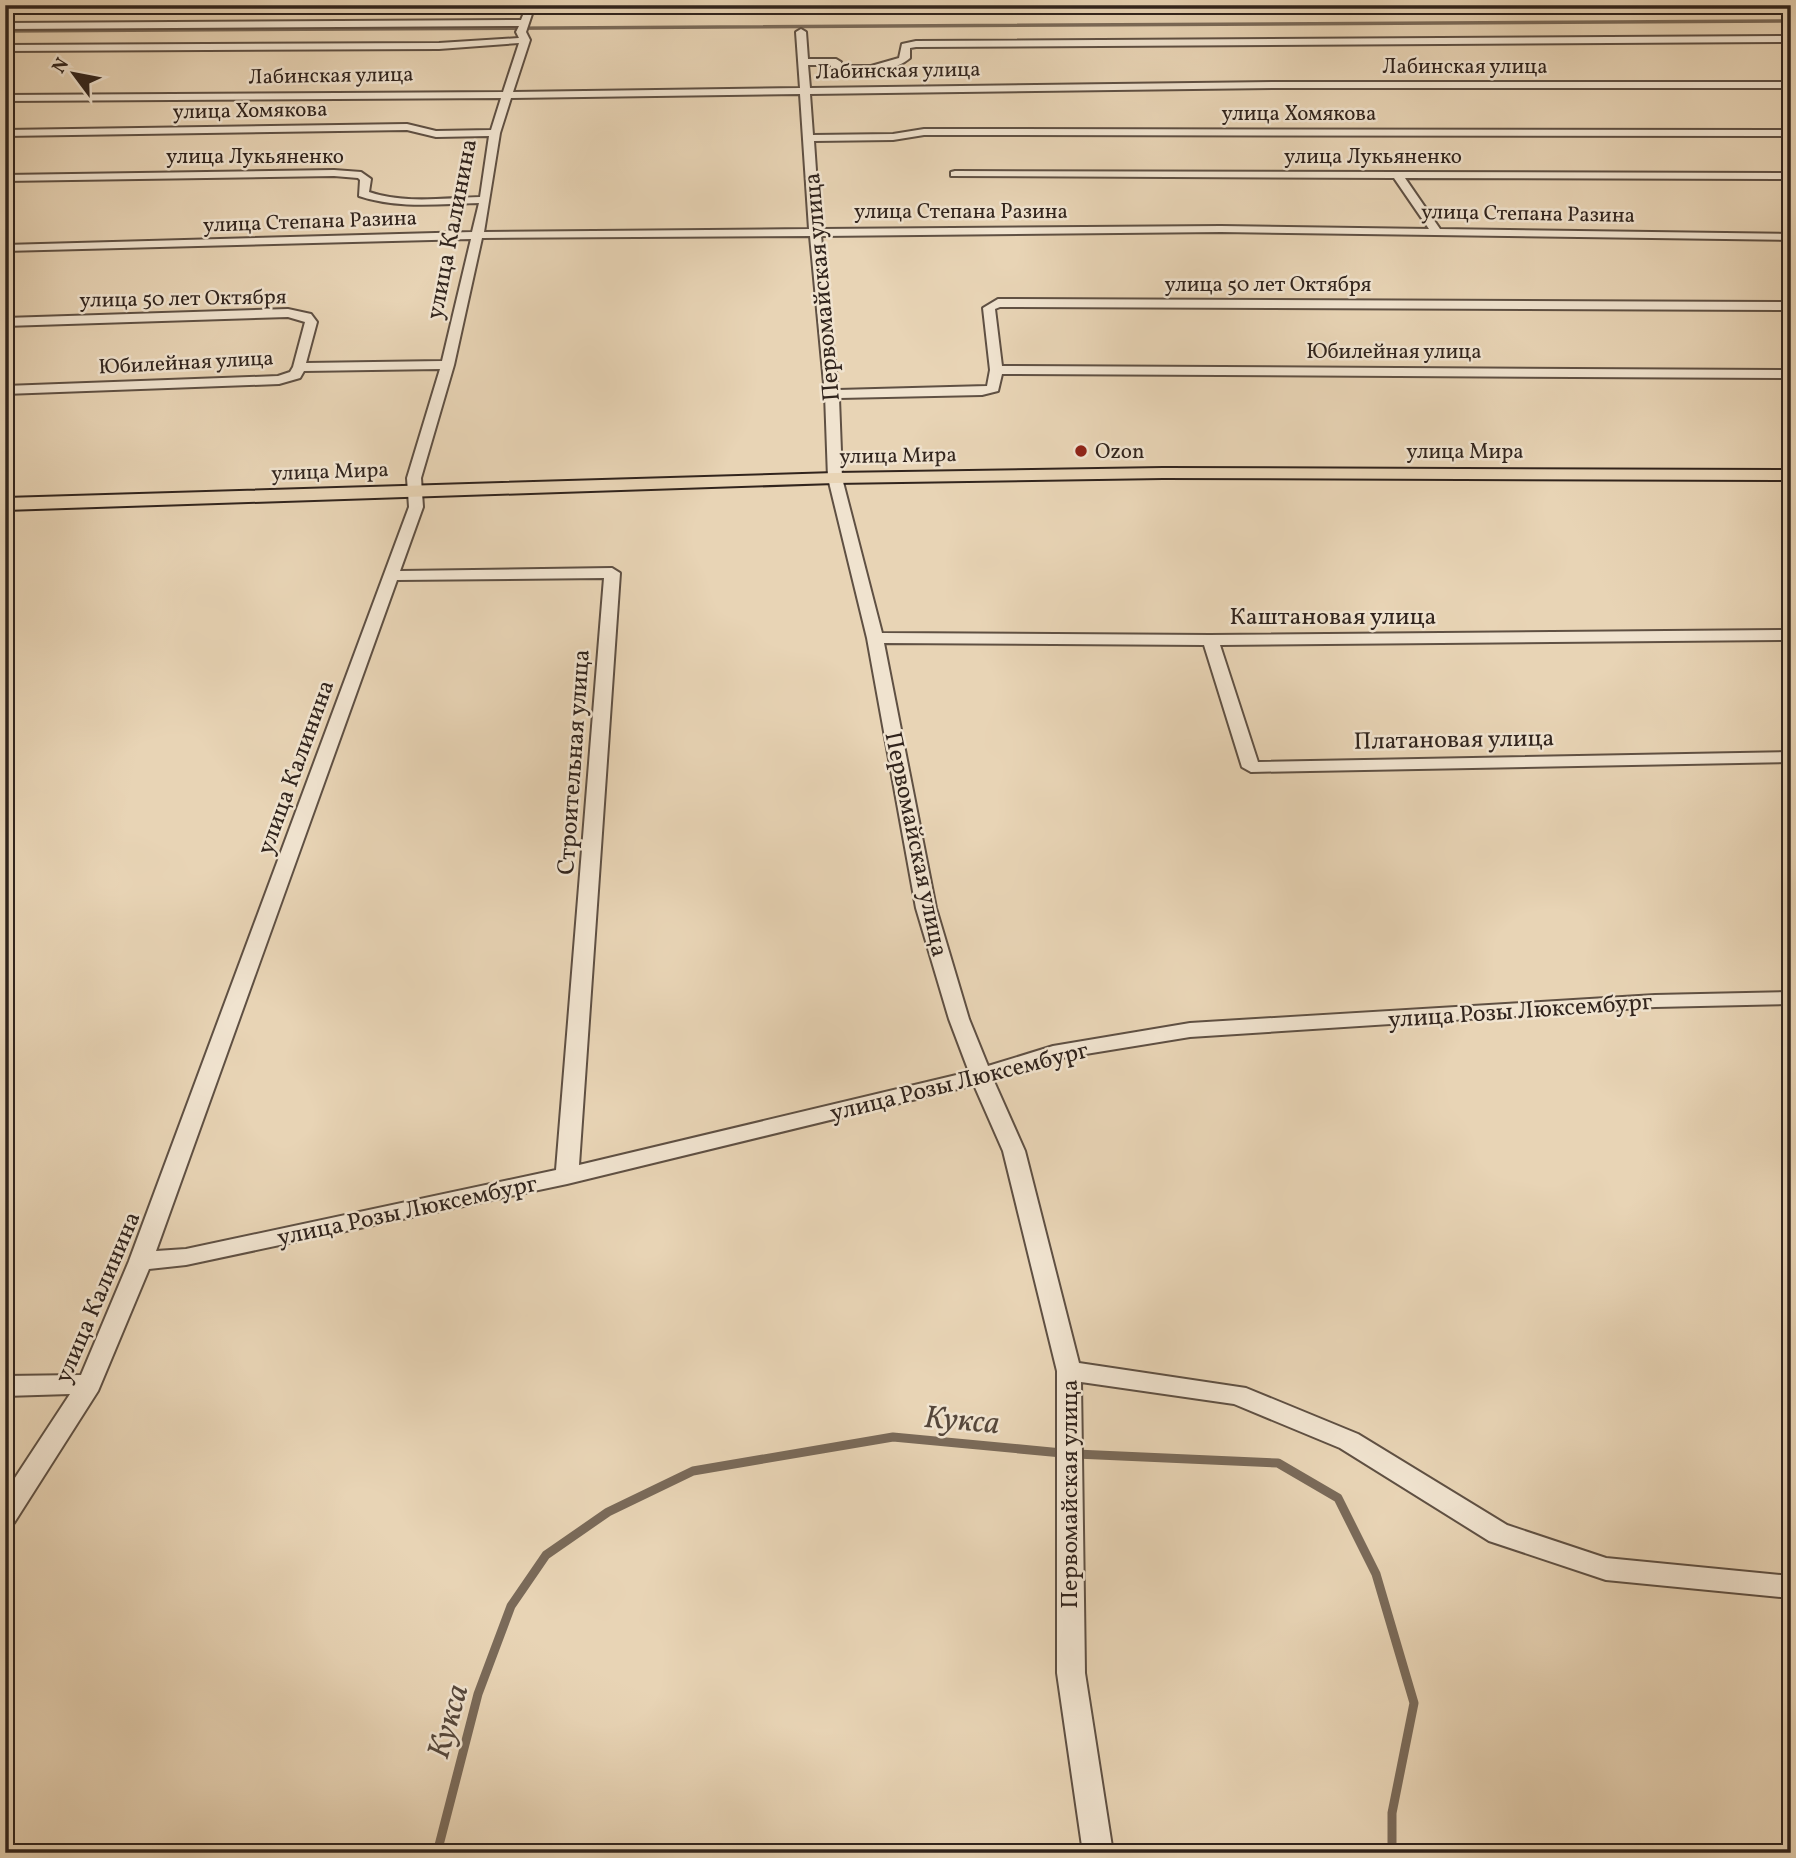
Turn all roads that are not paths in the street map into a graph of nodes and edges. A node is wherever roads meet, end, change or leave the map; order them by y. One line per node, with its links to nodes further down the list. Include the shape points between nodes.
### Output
1 (531, 5): 3 (street, улица Калинина)
2 (5, 26): 3 (street)
3 (524, 30): 6 (street, via 439,46); 10 (street, улица Калинина)
4 (801, 32): 7 (street, Первомайская улица)
5 (1791, 39): 7 (street, via 916,44 905,46 902,60 872,69 836,69 831,61)
6 (5, 48)
7 (805, 62): 9 (street, Первомайская улица)
8 (1791, 85): 9 (street, Лабинская улица)
9 (805, 91): 10 (street, Лабинская улица); 15 (street, Первомайская улица)
10 (506, 95): 11 (street, Лабинская улица); 13 (street, улица Калинина)
11 (5, 98)
12 (5, 133): 13 (street, улица Хомякова, via 386,127 436,134)
13 (495, 133): 20 (street, улица Калинина)
14 (1791, 133): 15 (street, улица Хомякова, via 924,132)
15 (808, 138): 22 (street, Первомайская улица)
16 (955, 174): 17 (street, улица Лукьяненко)
17 (1397, 175): 18 (street, улица Лукьяненко); 21 (street)
18 (1791, 176)
19 (5, 178): 20 (street, улица Лукьяненко, via 334,173 361,175 366,179 363,194 374,199)
20 (485, 200): 23 (street, улица Калинина)
21 (1436, 231): 22 (street, улица Степана Разина); 24 (street, улица Степана Разина)
22 (815, 232): 23 (street, улица Степана Разина); 33 (street, Первомайская улица)
23 (477, 235): 25 (street, улица Степана Разина); 28 (street, улица Калинина)
24 (1791, 237)
25 (5, 248)
26 (1791, 306): 30 (street, улица 50 лет Октября, via 998,303 989,308)
27 (5, 322): 29 (street, улица 50 лет Октября, via 288,313 312,322)
28 (448, 365): 29 (street, Юбилейная улица); 36 (street, улица Калинина, via 414,478)
29 (299, 367): 32 (street, Юбилейная улица, via 295,375 279,380)
30 (996, 370): 31 (street, Юбилейная улица); 33 (street, via 993,388 982,391)
31 (1791, 374)
32 (5, 390)
33 (832, 394): 35 (street, Первомайская улица)
34 (1791, 475): 35 (main road, улица Мира, via 1163,473)
35 (835, 478): 36 (main road, улица Мира); 40 (street, Первомайская улица)
36 (415, 491): 37 (main road, улица Мира); 38 (street, улица Калинина, via 416,507)
37 (5, 504)
38 (391, 576): 45 (street, Строительная улица, via 612,573); 46 (street, улица Калинина)
39 (1791, 635): 41 (street, Каштановая улица)
40 (875, 638): 41 (street, Каштановая улица); 44 (street, Первомайская улица, via 926,908)
41 (1210, 640): 42 (street, Платановая улица, via 1251,767)
42 (1791, 757)
43 (1791, 998): 44 (street, улица Розы Люксембург, via 1655,1001 1190,1030 1053,1053)
44 (981, 1076): 45 (street, улица Розы Люксембург); 47 (street, Первомайская улица, via 1014,1152)
45 (567, 1176): 46 (street, улица Розы Люксембург, via 186,1257)
46 (141, 1261): 48 (street, улица Калинина)
47 (1069, 1371): 51 (street, via 1237,1395 1349,1441 1498,1532 1606,1569); 52 (street, Первомайская улица, via 1071,1673)
48 (89, 1384): 49 (street); 50 (street, улица Калинина)
49 (5, 1386)
50 (5, 1515)
51 (1791, 1587)
52 (1098, 1853)

